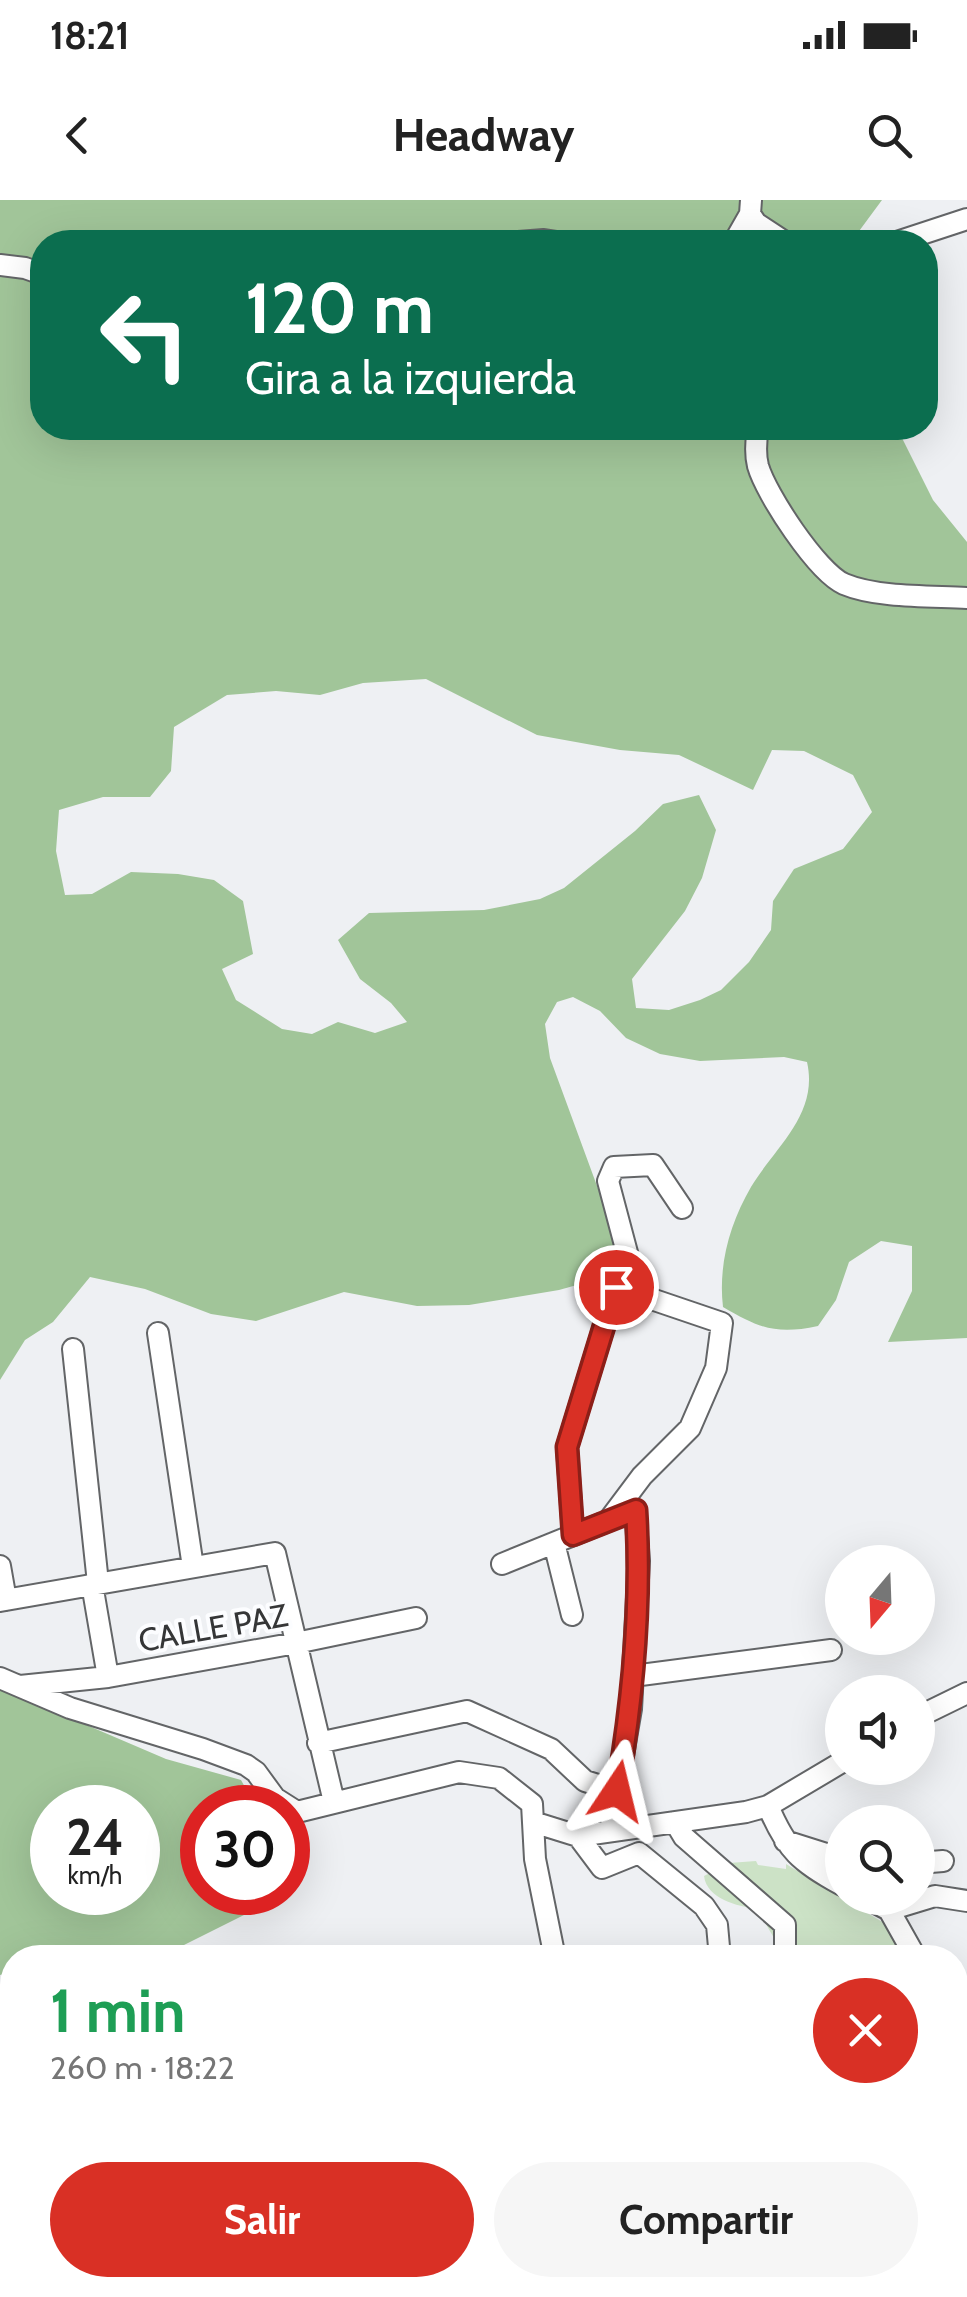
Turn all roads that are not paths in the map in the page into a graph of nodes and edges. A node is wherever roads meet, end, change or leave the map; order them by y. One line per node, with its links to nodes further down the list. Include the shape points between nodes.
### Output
1 (750, 207): 3 (street); 4 (street)
2 (967, 219): 5 (street)
3 (739, 230)
4 (768, 230)
5 (934, 230)
6 (0, 265): 7 (street)
7 (30, 270)
8 (757, 440): 9 (street, via 761,476 827,573 880,592)
9 (967, 598)
10 (682, 1208): 11 (street, via 653,1166 614,1167 608,1181)
11 (638, 1294): 14 (street, via 722,1323 716,1368 690,1428); 15 (street, via 616,1287 567,1447)
12 (158, 1333): 18 (street)
13 (73, 1349): 19 (street)
14 (609, 1520): 15 (street); 25 (street, via 636,1510)
15 (564, 1539): 16 (street); 21 (street)
16 (502, 1564)
17 (0, 1566): 20 (street)
18 (192, 1567): 19 (street); 23 (street, via 275,1553)
19 (95, 1584): 20 (street); 26 (street)
20 (3, 1600)
21 (572, 1616)
22 (416, 1618): 23 (street, CALLE PAZ)
23 (296, 1643): 26 (street, CALLE PAZ); 30 (street)
24 (825, 1651): 25 (street)
25 (633, 1676): 32 (street)
26 (108, 1677): 27 (street, CALLE PAZ)
27 (9, 1682): 33 (street, via 246,1765 296,1812)
28 (967, 1693): 29 (street)
29 (935, 1709)
30 (318, 1743): 32 (street, via 467,1711 551,1749 585,1781); 33 (street)
31 (825, 1772): 34 (street)
32 (617, 1791): 37 (street)
33 (334, 1802): 35 (street, via 459,1772 499,1778 532,1804)
34 (768, 1806): 36 (street); 39 (street)
35 (533, 1822): 38 (street); 47 (street)
36 (675, 1822): 37 (street); 49 (street, via 785,1926)
37 (610, 1831): 38 (street)
38 (578, 1836): 48 (street, via 602,1868 639,1853 704,1906 717,1925)
39 (785, 1841): 40 (street); 43 (street)
40 (825, 1854)
41 (943, 1861): 42 (street)
42 (935, 1862)
43 (825, 1875)
44 (935, 1896): 45 (street)
45 (967, 1901)
46 (892, 1915): 50 (street)
47 (552, 1945)
48 (719, 1945)
49 (785, 1945)
50 (909, 1945)

